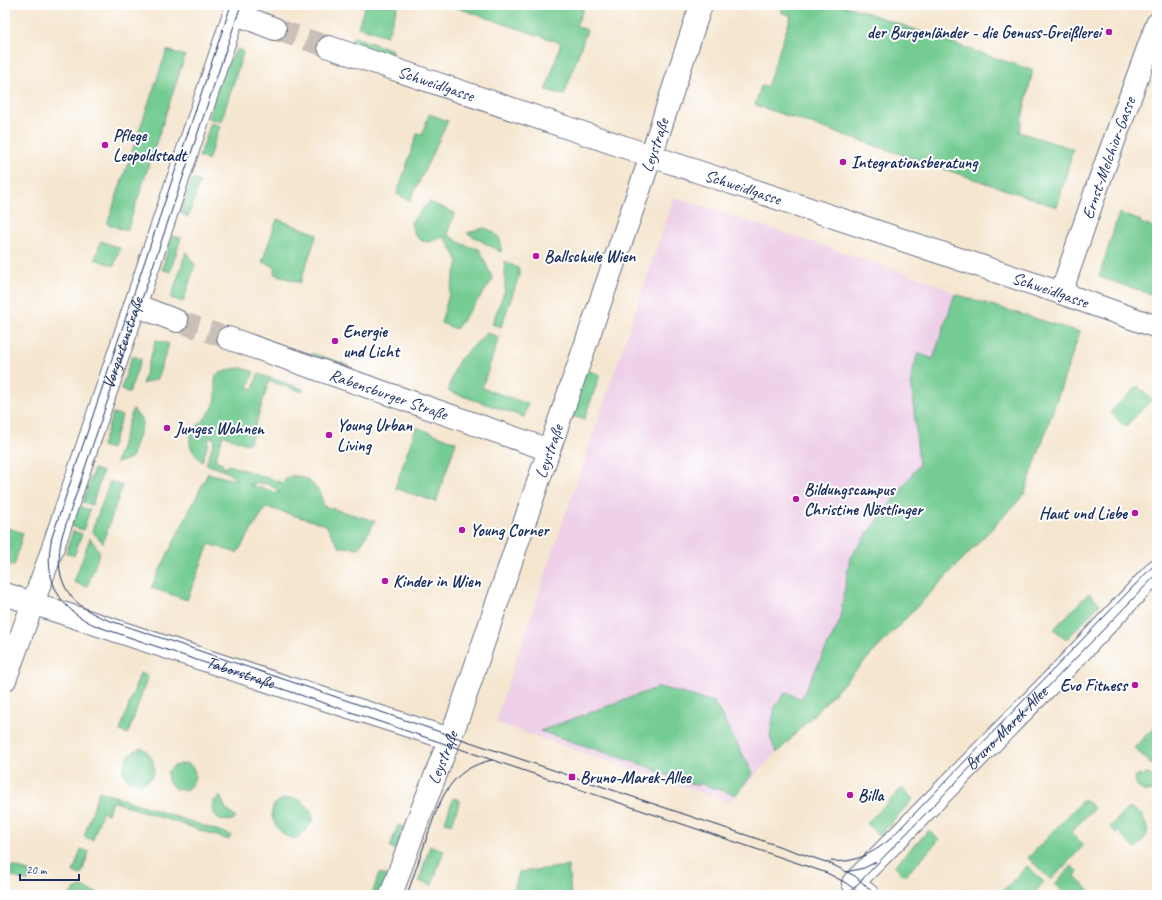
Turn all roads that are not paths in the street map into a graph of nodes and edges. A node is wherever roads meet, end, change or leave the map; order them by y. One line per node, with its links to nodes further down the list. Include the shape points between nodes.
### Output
1 (701, 5): 6 (street, Leystraße)
2 (235, 9): 4 (street); 8 (street, Vorgartenstraße)
3 (1157, 24): 7 (street, Ernst-Melchior-Gasse)
4 (275, 29)
5 (329, 47): 6 (street, Schweidlgasse)
6 (651, 156): 7 (street, Schweidlgasse); 12 (street, Leystraße)
7 (1061, 293): 10 (street, Schweidlgasse)
8 (135, 305): 9 (street); 15 (street, Vorgartenstraße, via 49,560)
9 (177, 321)
10 (1157, 326)
11 (228, 338): 12 (street, Rabensburger Straße)
12 (549, 450): 17 (street, Leystraße)
13 (1157, 570): 18 (street, Bruno-Marek-Allee)
14 (5, 594): 15 (street, Taborstraße)
15 (32, 603): 16 (street, Vorgartenstraße); 17 (street, Taborstraße)
16 (5, 680)
17 (450, 739): 19 (street, Leystraße)
18 (861, 889)
19 (391, 895)

